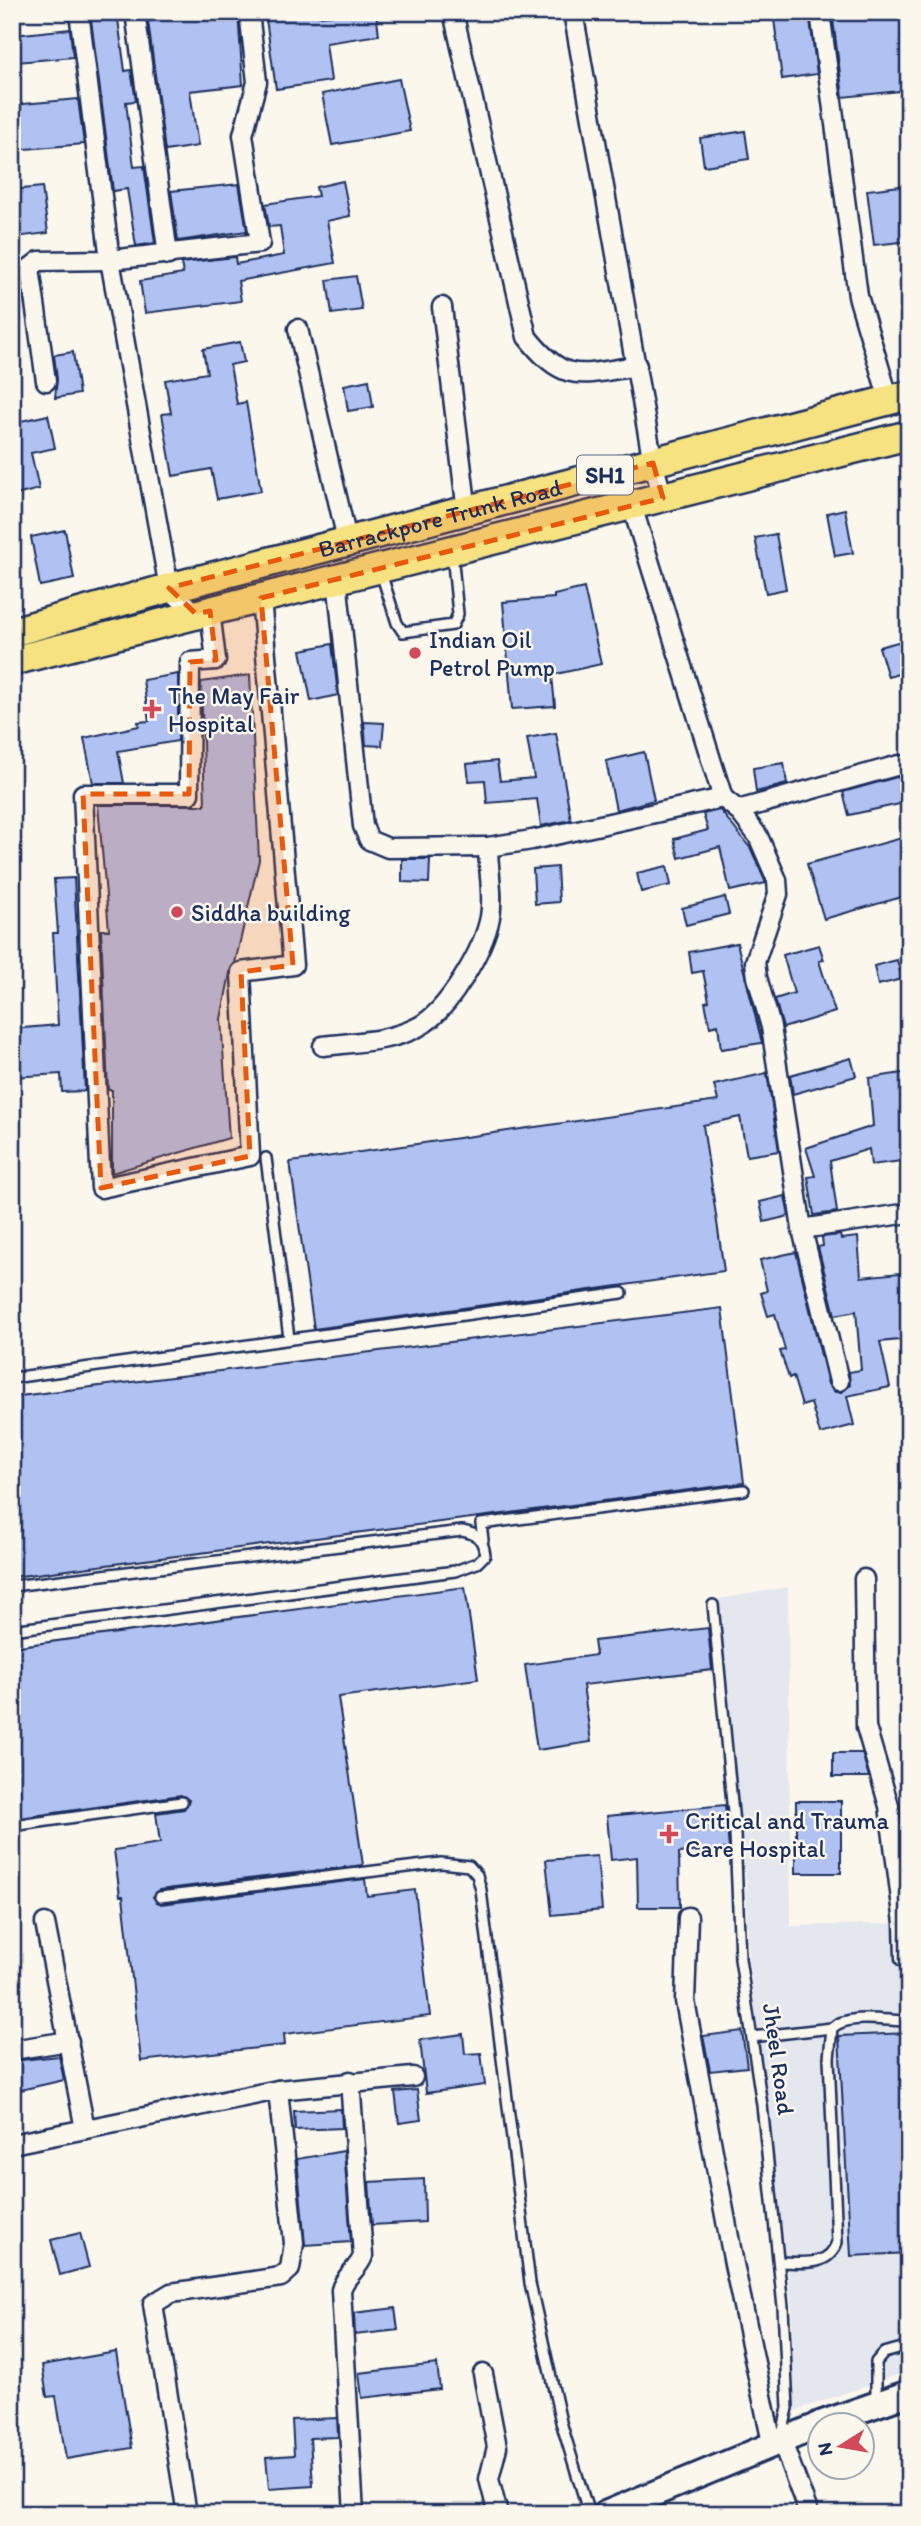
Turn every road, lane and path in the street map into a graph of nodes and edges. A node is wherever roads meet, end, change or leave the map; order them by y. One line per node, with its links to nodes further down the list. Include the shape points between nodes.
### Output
1 (79, 12): 8 (street)
2 (135, 12): 7 (street)
3 (249, 12): 7 (street, via 257,82 243,135 260,243)
4 (453, 12): 11 (street, via 527,337 560,372)
5 (573, 12): 11 (street)
6 (821, 12): 13 (street, via 858,296)
7 (167, 255): 8 (street)
8 (110, 260): 12 (street, via 39,261 30,268); 23 (street)
9 (442, 307): 18 (street)
10 (298, 329): 19 (street)
11 (637, 366): 15 (street)
12 (46, 381)
13 (899, 397): 15 (main road, Barrackpore Trunk Road / SH1)
14 (909, 435): 16 (main road, Barrackpore Trunk Road / SH1)
15 (653, 463): 16 (street); 18 (main road, Barrackpore Trunk Road / SH1)
16 (663, 498): 17 (main road, Barrackpore Trunk Road / SH1)
17 (632, 506): 20 (main road, Barrackpore Trunk Road / SH1); 29 (street)
18 (467, 512): 19 (main road, Barrackpore Trunk Road / SH1)
19 (348, 544): 23 (main road, Barrackpore Trunk Road / SH1)
20 (452, 551): 21 (main road, Barrackpore Trunk Road / SH1); 21 (lane, via 458,614 453,625 444,628 403,632)
21 (380, 569): 22 (main road, Barrackpore Trunk Road / SH1)
22 (337, 579): 24 (main road, Barrackpore Trunk Road / SH1); 31 (street, via 363,826 369,840 388,848)
23 (169, 588): 25 (street); 26 (main road, Barrackpore Trunk Road / SH1)
24 (261, 598): 25 (main road, Barrackpore Trunk Road / SH1); 25 (street, via 293,965 241,972 250,1156 101,1188 83,794 189,794 190,662 216,660)
25 (203, 613): 27 (main road, Barrackpore Trunk Road / SH1)
26 (12, 632)
27 (12, 661)
28 (899, 765): 30 (street)
29 (723, 798): 30 (street); 31 (street)
30 (738, 810): 35 (street, via 758,836 777,880 778,894 755,962 771,1027)
31 (488, 847): 32 (street, via 490,915 484,939 448,998 418,1027 392,1037)
32 (323, 1046)
33 (266, 1158): 37 (lane)
34 (909, 1213): 35 (street)
35 (803, 1229): 39 (street)
36 (622, 1293): 37 (lane)
37 (289, 1338): 38 (lane)
38 (12, 1378)
39 (839, 1381)
40 (744, 1490): 41 (lane, via 481,1524)
41 (484, 1542): 43 (lane, via 476,1534 462,1531); 45 (lane, via 485,1555 455,1571)
42 (864, 1579): 49 (street, via 866,1727 889,1806)
43 (12, 1586)
44 (713, 1605): 55 (lane, Jheel Road, via 735,1834 740,1959)
45 (12, 1630)
46 (181, 1802): 47 (lane)
47 (12, 1826)
48 (160, 1897): 75 (lane, via 441,1863 468,1866 477,1875 530,2283 561,2422)
49 (904, 1901): 52 (street)
50 (688, 1917): 70 (street, via 685,2001)
51 (45, 1923): 56 (street)
52 (905, 1958)
53 (907, 2021): 54 (lane, via 850,2021)
54 (832, 2028): 55 (lane); 63 (lane, via 828,2058 837,2242 834,2254 826,2259)
55 (752, 2037): 63 (lane, Jheel Road)
56 (69, 2041): 57 (street); 61 (street)
57 (12, 2050)
58 (413, 2077): 59 (street)
59 (350, 2081): 60 (street); 73 (street, via 363,2256 341,2290)
60 (278, 2090): 61 (street); 72 (street, via 294,2244 290,2269 281,2277 266,2280 171,2292 153,2304)
61 (85, 2129): 62 (street)
62 (12, 2144)
63 (779, 2262): 70 (lane, Jheel Road, via 788,2408)
64 (909, 2346): 67 (lane, via 884,2353 876,2362)
65 (483, 2374): 74 (street, via 498,2447 489,2479)
66 (909, 2392): 67 (street)
67 (876, 2404): 68 (street)
68 (860, 2410)
69 (806, 2430): 70 (street)
70 (776, 2441): 71 (street); 77 (street)
71 (651, 2504): 76 (street)
72 (187, 2514)
73 (354, 2514)
74 (498, 2514)
75 (589, 2514)
76 (605, 2514)
77 (809, 2514)

